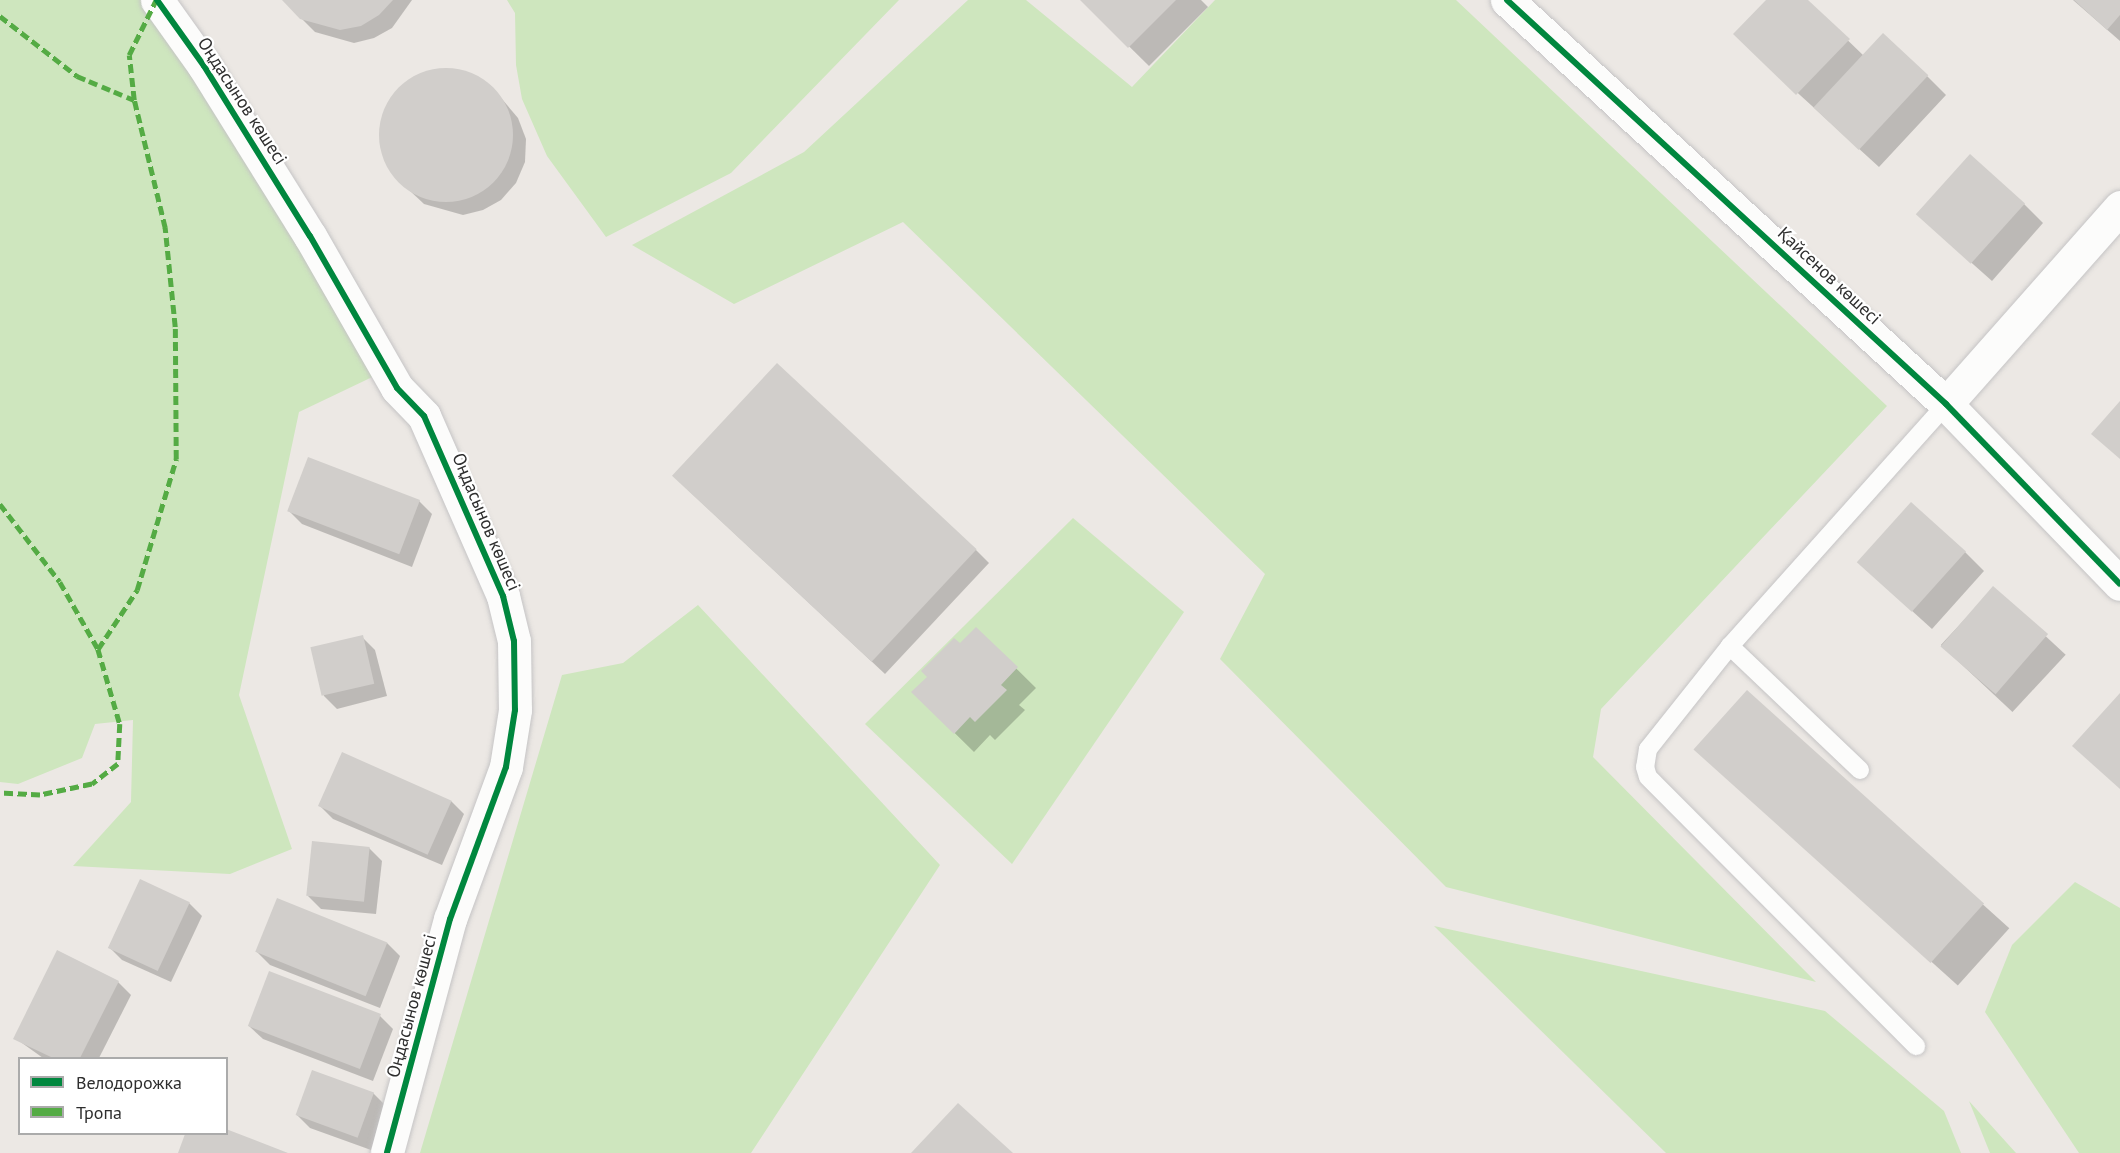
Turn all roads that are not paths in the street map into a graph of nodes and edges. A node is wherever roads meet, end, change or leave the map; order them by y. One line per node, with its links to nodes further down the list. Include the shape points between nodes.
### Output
1 (157, 0): 9 (street, Оңдасынов көшесі, via 204,66 310,236 397,388 424,416 499,586 514,641 515,710 500,791 450,919)
2 (1507, 0): 4 (street, Қайсенов көшесі)
3 (2120, 207): 4 (street)
4 (1946, 404): 5 (street, Қайсенов көшесі); 6 (lane)
5 (2120, 584)
6 (1730, 646): 7 (lane); 8 (lane, via 1648,749 1648,777)
7 (1860, 770)
8 (1916, 1046)
9 (387, 1153)

